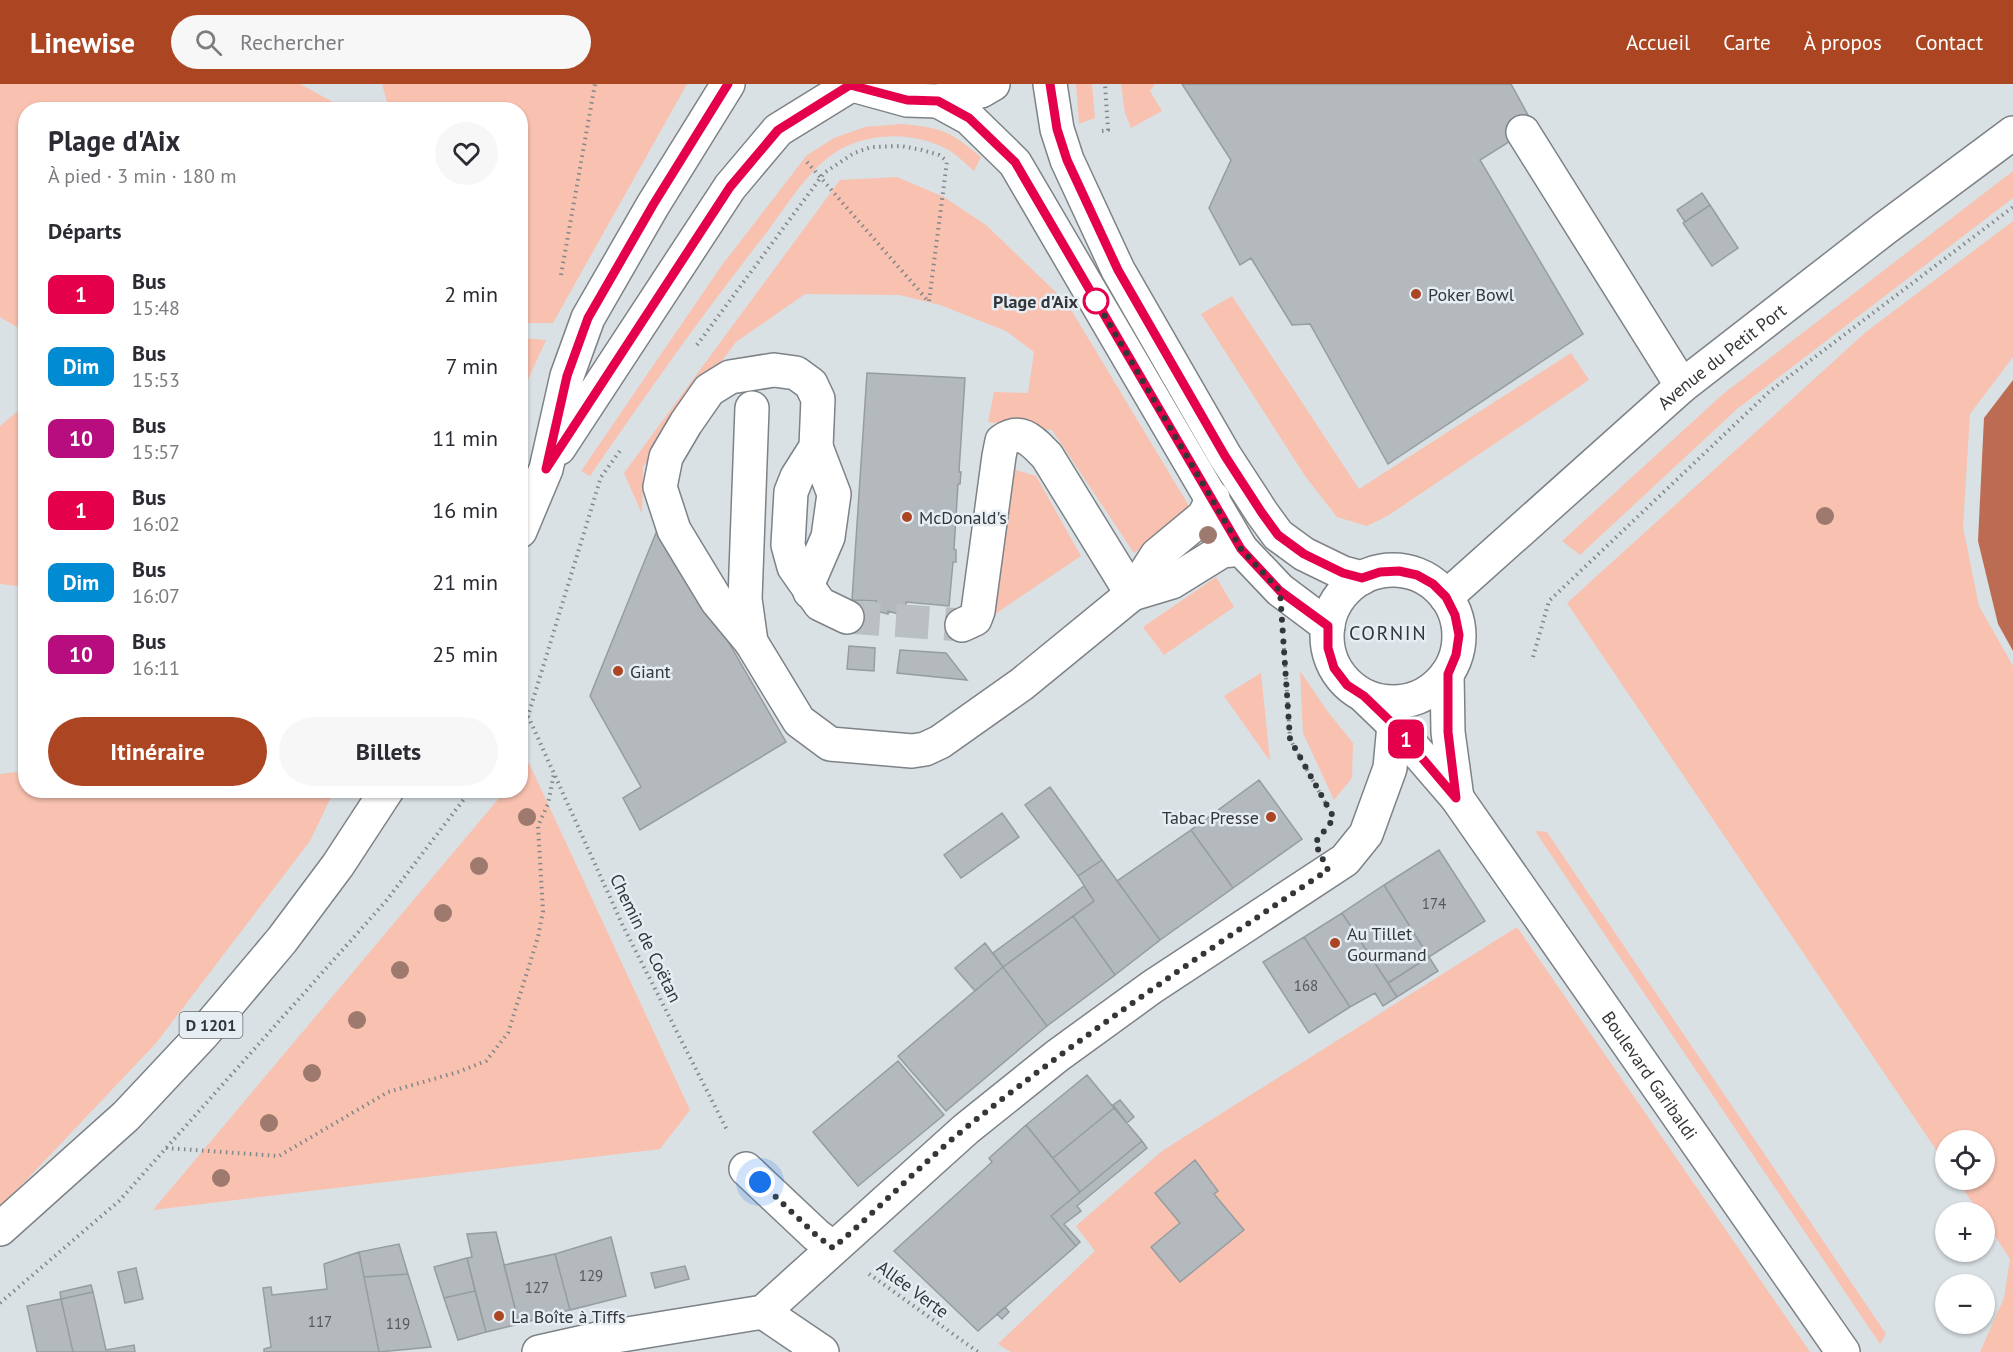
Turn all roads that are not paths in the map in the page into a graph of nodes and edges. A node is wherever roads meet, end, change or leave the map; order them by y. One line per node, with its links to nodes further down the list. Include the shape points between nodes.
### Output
1 (728, 84): 10 (main road, via 588,318 567,376)
2 (993, 84): 5 (main road, via 981,91)
3 (1050, 84): 14 (main road, via 1067,160 1118,270 1225,456 1278,535 1304,554)
4 (850, 85): 5 (main road, via 907,100); 10 (main road, via 778,130 730,187)
5 (938, 101): 11 (main road, via 969,118 1015,162)
6 (1523, 132): 8 (main road)
7 (2013, 133): 8 (main road, Avenue du Petit Port)
8 (1682, 386): 16 (main road, Avenue du Petit Port)
9 (752, 408): 20 (main road, via 745,599)
10 (546, 469): 12 (main road)
11 (1213, 498): 13 (main road); 15 (main road, via 1204,516 1157,555)
12 (528, 512)
13 (1241, 549): 15 (main road, via 1222,551 1172,582); 19 (main road, via 1280,591)
14 (1362, 578): 16 (main road, via 1380,572 1417,575); 19 (main road, via 1346,590 1334,607)
15 (1132, 594): 18 (main road, via 1047,456 1034,442 1012,435 1002,441 999,456 978,610 975,619); 20 (main road, via 1022,684 940,742 912,751 830,744 799,721)
16 (1446, 597): 21 (main road, via 1459,635)
17 (847, 616): 20 (main road, via 820,604 810,592 794,567 788,545 791,492 816,447 818,399 811,384 796,373 774,370 730,377 709,390 666,457 660,488 674,530 717,601)
18 (962, 625)
19 (1328, 626): 22 (main road, via 1328,648 1334,668 1347,685)
20 (751, 642)
21 (1448, 674): 22 (main road, via 1419,697 1401,702); 25 (main road, Boulevard Garibaldi, via 1448,732)
22 (1364, 696): 23 (main road, Boulevard Garibaldi)
23 (1394, 725): 25 (main road, Boulevard Garibaldi); 28 (main road, via 1390,768 1366,834 1345,860 1152,987 1057,1056 966,1129)
24 (382, 798): 27 (main road, D 1201, via 282,940 202,1035 126,1116)
25 (1456, 798): 32 (main road, Boulevard Garibaldi)
26 (746, 1169): 28 (main road)
27 (0, 1229)
28 (833, 1248): 29 (main road)
29 (763, 1312): 30 (main road); 31 (main road)
30 (539, 1352)
31 (822, 1352)
32 (1842, 1352)

